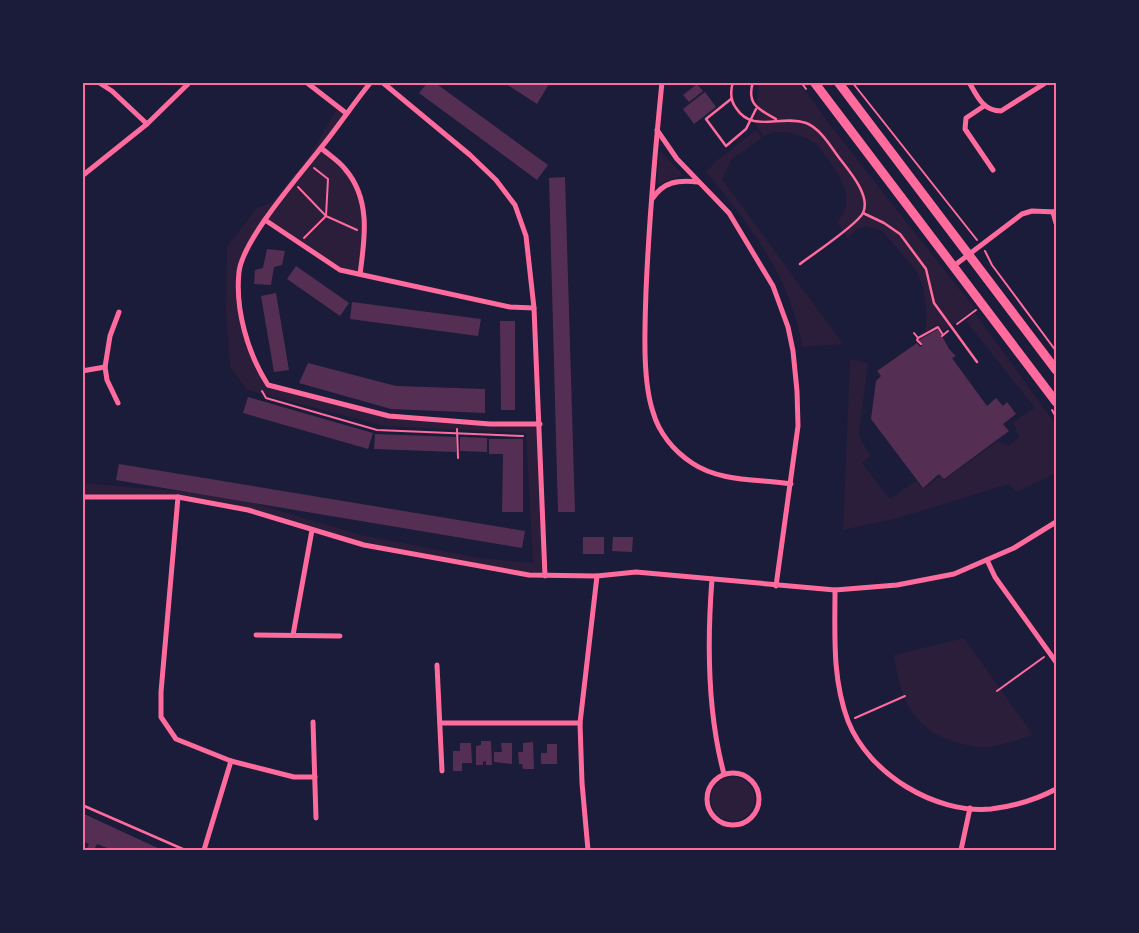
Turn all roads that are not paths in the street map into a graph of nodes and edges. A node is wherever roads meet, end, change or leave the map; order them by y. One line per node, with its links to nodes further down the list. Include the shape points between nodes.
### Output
1 (98, 82): 20 (street)
2 (190, 82): 20 (street)
3 (306, 82): 17 (street)
4 (371, 82): 17 (street)
5 (382, 82): 35 (street, via 470,155 496,180 515,205 526,236)
6 (662, 82): 21 (street)
7 (733, 82): 14 (lane)
8 (744, 82): 13 (lane)
9 (814, 82): 33 (highway)
10 (838, 82): 31 (highway)
11 (969, 82): 15 (street)
12 (1047, 82): 15 (street, via 1007,109 994,111)
13 (753, 83): 16 (lane, via 751,100)
14 (731, 98): 19 (lane); 19 (lane, via 706,119 726,146 741,134)
15 (984, 106): 23 (street, via 966,118 965,129)
16 (756, 108): 18 (lane); 19 (lane)
17 (346, 113): 22 (street)
18 (778, 120): 19 (lane); 28 (lane, via 791,119 808,124 824,138 860,188 864,200)
19 (749, 122)
20 (147, 124): 24 (street)
21 (657, 130): 25 (street, via 676,160); 26 (street)
22 (322, 148): 29 (street); 34 (street, via 345,169 359,190 366,234)
23 (993, 170)
24 (82, 176)
25 (699, 182): 26 (street, via 680,180 667,184); 44 (street, via 728,213 768,278 782,308 793,351 797,391 798,426)
26 (651, 200): 44 (street, via 645,330 649,395 659,427 679,453 704,470 731,477)
27 (1055, 212): 30 (street); 31 (street, via 1022,214)
28 (863, 213): 32 (lane); 37 (lane, via 900,234 926,270 934,303)
29 (265, 220): 34 (street, via 340,270); 43 (street, via 239,271 240,313 256,367 268,385 389,416)
30 (1056, 222)
31 (970, 254): 33 (street); 39 (highway)
32 (800, 264)
33 (955, 265): 41 (highway)
34 (360, 274): 35 (street, via 510,307)
35 (534, 308): 43 (street)
36 (118, 312): 38 (street)
37 (977, 362)
38 (105, 367): 40 (street); 42 (street, via 107,380)
39 (1056, 370)
40 (82, 371)
41 (1056, 402)
42 (118, 403)
43 (540, 424): 50 (street)
44 (791, 484): 53 (street)
45 (82, 497): 46 (street)
46 (178, 497): 48 (street, via 248,510); 63 (street, via 161,692 162,717 176,739)
47 (1056, 522): 49 (street, via 1040,534)
48 (312, 530): 50 (street, via 364,545); 56 (street)
49 (987, 560): 54 (street, via 954,574 921,582); 58 (street, via 995,577)
50 (545, 576): 51 (street)
51 (597, 576): 52 (street, via 636,572); 62 (street)
52 (712, 579): 53 (street); 65 (street, via 709,664)
53 (776, 586): 54 (street)
54 (835, 590): 69 (street, via 836,680 856,739 885,771 921,795)
55 (256, 635): 56 (street)
56 (293, 635): 57 (street)
57 (340, 636)
58 (1056, 662)
59 (437, 665): 61 (street)
60 (313, 722): 66 (street)
61 (440, 723): 62 (street); 64 (street)
62 (580, 723): 73 (street)
63 (231, 761): 66 (street, via 294,777); 72 (street)
64 (442, 771)
65 (724, 774): 65 (street, via 743,776 756,787 759,804 756,812 744,823 727,825 712,816 708,808 708,791 712,783)
66 (314, 777): 70 (street)
67 (1056, 789): 69 (street, via 1017,804 990,809)
68 (82, 805): 71 (lane)
69 (970, 808): 74 (street)
70 (316, 818)
71 (185, 850)
72 (204, 850)
73 (588, 850)
74 (961, 850)

